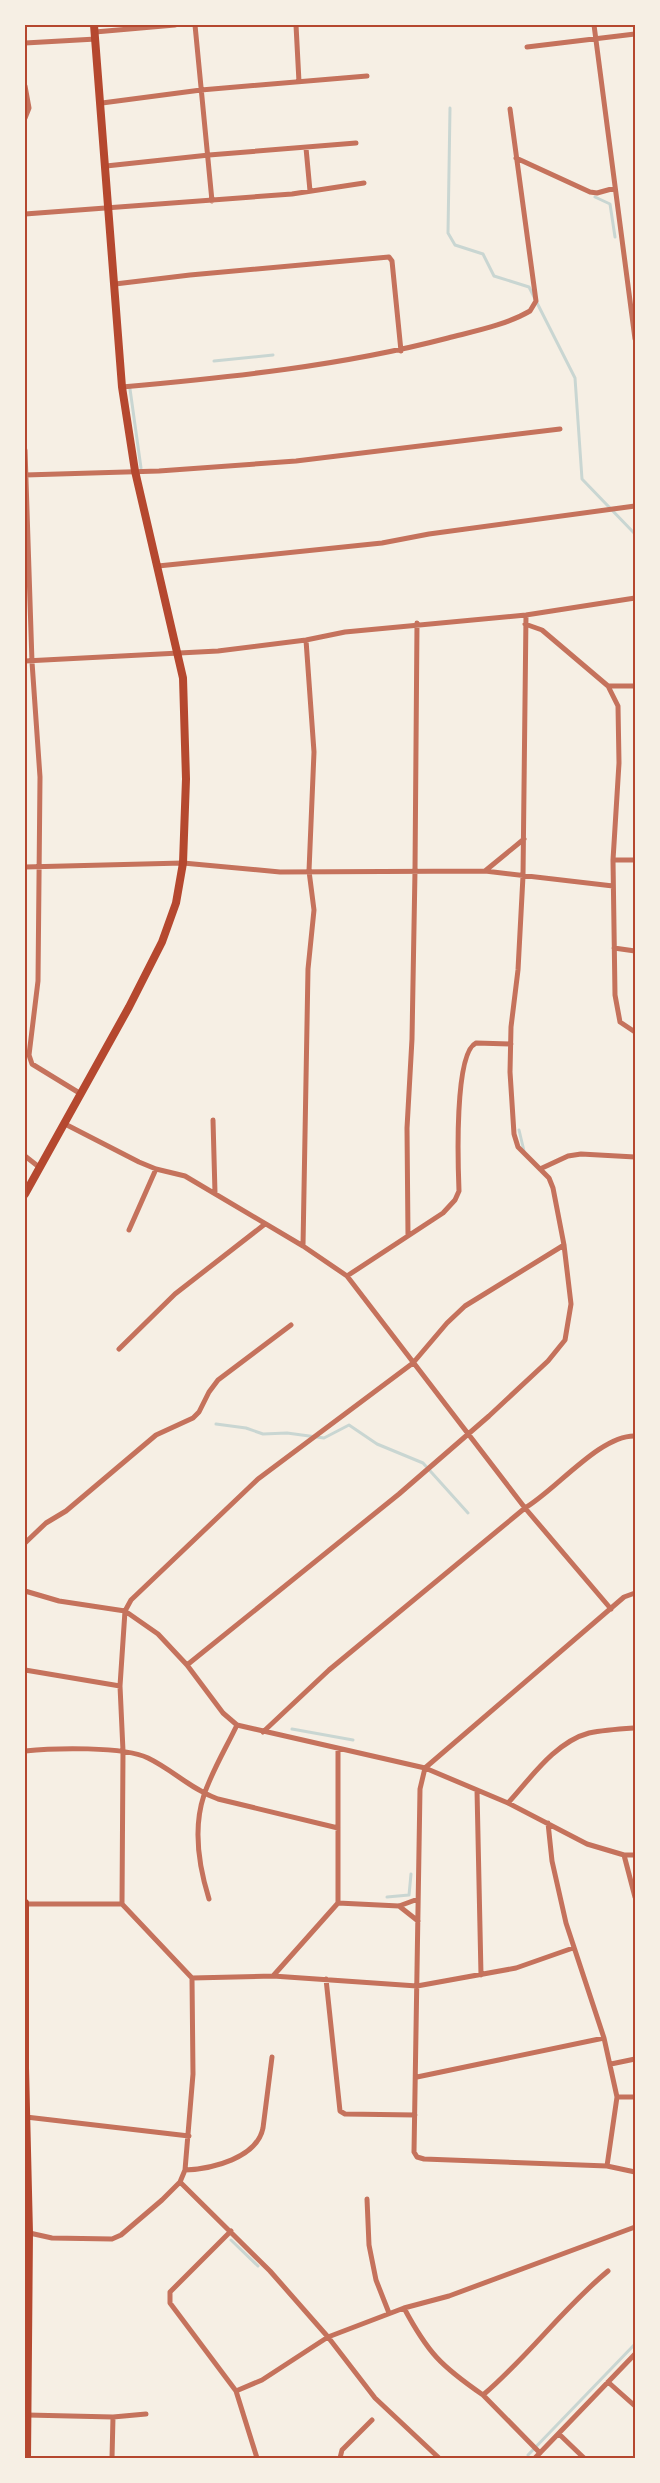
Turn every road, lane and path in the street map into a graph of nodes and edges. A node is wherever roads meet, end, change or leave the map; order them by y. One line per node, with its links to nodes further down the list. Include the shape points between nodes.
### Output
1 (175, 25): 5 (street)
2 (195, 25): 13 (street)
3 (296, 25): 11 (street)
4 (594, 25): 7 (street)
5 (95, 32): 8 (street); 14 (main road)
6 (635, 34): 7 (street)
7 (595, 39): 9 (street); 23 (street)
8 (25, 43)
9 (527, 47)
10 (367, 76): 11 (street)
11 (299, 82): 13 (street)
12 (25, 86): 16 (street, via 29,108)
13 (202, 90): 14 (street); 19 (street)
14 (102, 103): 21 (main road)
15 (510, 109): 20 (street)
16 (25, 118)
17 (356, 143): 18 (street)
18 (306, 148): 19 (street); 24 (street)
19 (209, 155): 21 (street); 25 (street)
20 (516, 158): 23 (street, via 590,192); 30 (street, via 536,301 534,307 522,316)
21 (106, 166): 26 (main road)
22 (364, 183): 24 (street)
23 (615, 188): 29 (street)
24 (310, 191): 25 (street)
25 (212, 201): 26 (street)
26 (110, 208): 27 (street); 28 (main road)
27 (25, 214)
28 (115, 284): 30 (street, via 389,257); 31 (main road)
29 (635, 339)
30 (401, 351): 31 (street, via 298,369)
31 (122, 386): 34 (main road)
32 (560, 429): 34 (street, via 296,461)
33 (25, 450): 35 (street)
34 (135, 471): 35 (street); 37 (main road)
35 (26, 475): 45 (street)
36 (635, 506): 37 (street, via 382,543)
37 (158, 566): 43 (main road)
38 (635, 598): 39 (street)
39 (526, 615): 40 (street); 41 (street)
40 (417, 623): 42 (street); 55 (street)
41 (525, 624): 46 (street, via 542,630); 48 (street)
42 (306, 640): 43 (street); 54 (street, via 314,752)
43 (178, 653): 45 (street); 51 (main road, via 185,722)
44 (25, 662): 45 (street)
45 (32, 662): 52 (street, via 40,777)
46 (608, 686): 47 (street); 49 (street, via 618,706 619,763)
47 (635, 686)
48 (524, 839): 56 (street); 57 (street)
49 (613, 860): 50 (street); 58 (street)
50 (635, 860)
51 (183, 863): 52 (street); 54 (street, via 255,871); 63 (main road, via 176,903 162,942)
52 (40, 867): 53 (street); 63 (street, via 38,981 30,1062)
53 (25, 868)
54 (309, 871): 55 (street); 77 (street, via 314,910 308,969)
55 (416, 871): 56 (street); 75 (street, via 407,1128)
56 (485, 871): 57 (street)
57 (523, 876): 58 (street); 62 (street)
58 (613, 886): 59 (street)
59 (614, 948): 60 (street); 61 (street, via 618,1015 625,1027)
60 (634, 950)
61 (635, 1032)
62 (511, 1044): 70 (street, via 514,1134 518,1148); 75 (street, via 476,1043 466,1052 458,1114 459,1191 443,1213)
63 (81, 1094): 65 (main road)
64 (213, 1120): 71 (street)
65 (65, 1124): 68 (main road); 69 (street)
66 (25, 1156): 68 (street)
67 (635, 1157): 70 (street, via 581,1154 568,1156)
68 (39, 1167): 72 (main road)
69 (156, 1169): 71 (street, via 185,1176); 74 (street)
70 (540, 1169): 76 (street, via 553,1188)
71 (215, 1193): 73 (street)
72 (25, 1194)
73 (265, 1224): 77 (street); 80 (street, via 175,1294)
74 (129, 1230)
75 (408, 1236): 78 (street)
76 (564, 1245): 81 (street, via 465,1306); 82 (street, via 571,1304 565,1340 548,1361)
77 (303, 1246): 78 (street)
78 (347, 1276): 81 (street)
79 (292, 1325): 85 (street, via 218,1380 200,1412 193,1418 156,1435)
80 (119, 1349)
81 (413, 1362): 82 (street); 89 (street, via 258,1479 138,1592)
82 (468, 1433): 84 (street); 90 (street, via 399,1494)
83 (635, 1436): 84 (street, via 614,1440 601,1447 542,1498)
84 (524, 1508): 88 (street); 95 (street, via 329,1670)
85 (25, 1543)
86 (25, 1591): 89 (street, via 59,1601)
87 (635, 1593): 88 (street)
88 (611, 1609): 99 (street)
89 (125, 1611): 90 (street, via 158,1634); 92 (street)
90 (187, 1665): 93 (street, via 223,1713)
91 (25, 1670): 92 (street)
92 (120, 1686): 98 (street)
93 (237, 1725): 95 (street); 101 (street)
94 (635, 1728): 102 (street, via 589,1733 576,1739 555,1753)
95 (263, 1732): 96 (street)
96 (338, 1749): 99 (street); 104 (street)
97 (25, 1751): 98 (street)
98 (123, 1751): 101 (street, via 148,1758); 112 (street)
99 (425, 1768): 100 (street); 109 (street, via 420,1789)
100 (477, 1790): 102 (street); 116 (street)
101 (205, 1794): 104 (street, via 237,1806); 108 (street, via 198,1830 202,1877)
102 (508, 1803): 103 (street)
103 (548, 1823): 105 (street, via 587,1844); 115 (street, via 557,1886)
104 (338, 1828): 110 (street)
105 (624, 1855): 106 (street); 107 (street)
106 (635, 1855)
107 (635, 1897)
108 (209, 1899)
109 (418, 1899): 113 (street); 114 (street)
110 (338, 1903): 113 (street); 117 (street)
111 (25, 1904): 112 (street); 129 (main road)
112 (122, 1904): 118 (street)
113 (399, 1906): 114 (street)
114 (418, 1921): 120 (street)
115 (573, 1948): 116 (street, via 516,1968); 121 (street)
116 (481, 1975): 120 (street)
117 (273, 1976): 118 (street); 119 (street)
118 (192, 1978): 130 (street, via 193,2074)
119 (326, 1980): 120 (street); 128 (street, via 340,2111 345,2114)
120 (418, 1986): 125 (street)
121 (604, 2038): 124 (street); 125 (street)
122 (272, 2057): 132 (street, via 261,2137 255,2146 228,2160 201,2169)
123 (635, 2059): 124 (street)
124 (611, 2064): 126 (street)
125 (417, 2077): 128 (street)
126 (617, 2097): 127 (street); 131 (street)
127 (635, 2097)
128 (416, 2114): 131 (street, via 414,2152 424,2159)
129 (26, 2117): 130 (street); 138 (main road)
130 (189, 2136): 132 (street)
131 (607, 2166): 133 (street)
132 (185, 2170): 134 (street)
133 (635, 2172)
134 (180, 2182): 137 (street); 138 (street, via 130,2229 112,2239 52,2238)
135 (367, 2199): 141 (street, via 376,2280)
136 (635, 2227): 140 (street, via 449,2296)
137 (231, 2231): 142 (street); 146 (street, via 170,2292 169,2297 170,2303)
138 (27, 2232): 143 (main road)
139 (608, 2271): 147 (street)
140 (404, 2308): 141 (street); 147 (street, via 431,2354 451,2373)
141 (389, 2313): 142 (street)
142 (328, 2337): 146 (street, via 262,2380); 160 (street, via 375,2398)
143 (27, 2339): 150 (main road)
144 (635, 2354): 145 (street)
145 (608, 2382): 148 (street); 154 (street)
146 (236, 2391): 158 (street)
147 (483, 2395): 155 (street)
148 (635, 2406)
149 (146, 2414): 151 (street)
150 (27, 2415): 151 (street); 153 (main road)
151 (113, 2417): 157 (street)
152 (372, 2420): 159 (street, via 342,2450)
153 (26, 2426): 156 (main road)
154 (559, 2434): 155 (street); 162 (street)
155 (540, 2453): 161 (street)
156 (27, 2458)
157 (112, 2458)
158 (257, 2458)
159 (340, 2458)
160 (439, 2458)
161 (535, 2458)
162 (584, 2458)

